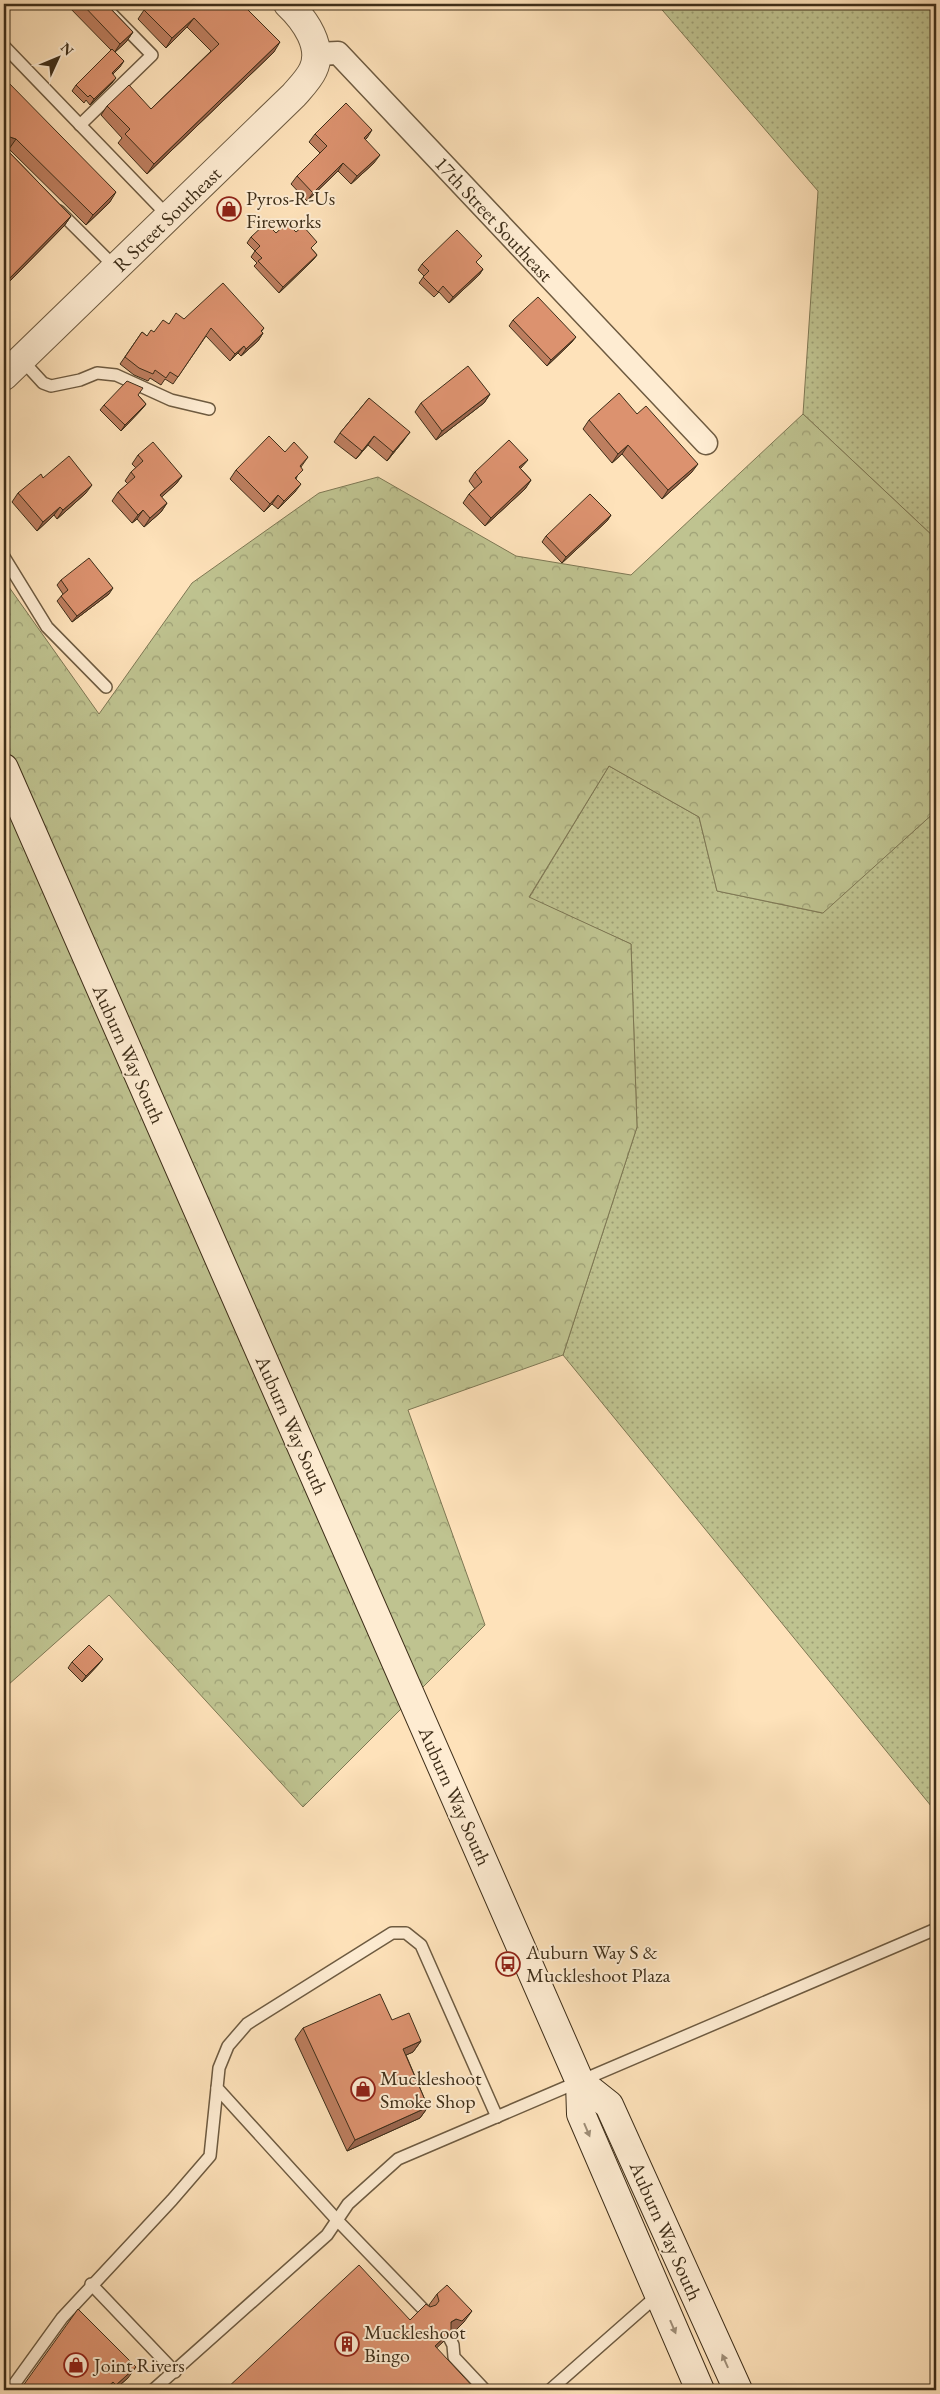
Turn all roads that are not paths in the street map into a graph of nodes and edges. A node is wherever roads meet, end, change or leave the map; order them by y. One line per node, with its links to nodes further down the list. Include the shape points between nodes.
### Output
1 (102, 4): 5 (lane, via 152,55)
2 (288, 4): 4 (main road, via 306,26)
3 (4, 46): 5 (lane)
4 (316, 54): 7 (main road, R Street Southeast, via 312,73 294,96); 11 (street, 17th Street Southeast, via 338,53)
5 (80, 125): 7 (lane)
6 (51, 202): 8 (lane)
7 (169, 218): 8 (main road, R Street Southeast)
8 (116, 268): 9 (main road, R Street Southeast)
9 (12, 368): 10 (lane, via 51,386 96,373 116,375 172,400)
10 (209, 408)
11 (706, 443)
12 (4, 557): 13 (lane, via 47,627)
13 (106, 687)
14 (4, 768): 16 (main road, Auburn Way South)
15 (936, 1929): 16 (lane)
16 (580, 2082): 18 (lane); 21 (main road, Auburn Way South, one-way to 21, via 581,2114); 30 (main road, Auburn Way South, one-way to 16, via 610,2105)
17 (218, 2088): 18 (lane, via 219,2068 228,2046 247,2024 392,1933 406,1933 421,1945); 19 (lane); 20 (lane, via 210,2156)
18 (497, 2117): 19 (lane, via 398,2159 348,2204)
19 (337, 2220): 22 (lane); 24 (lane, via 327,2236)
20 (92, 2284): 24 (lane); 25 (lane, via 62,2318)
21 (659, 2294): 28 (lane); 29 (main road, Auburn Way South, one-way to 29)
22 (424, 2310)
23 (449, 2337): 27 (lane, via 454,2357)
24 (174, 2372): 26 (lane)
25 (10, 2390)
26 (153, 2390)
27 (485, 2390)
28 (550, 2390)
29 (700, 2390)
30 (738, 2390)

